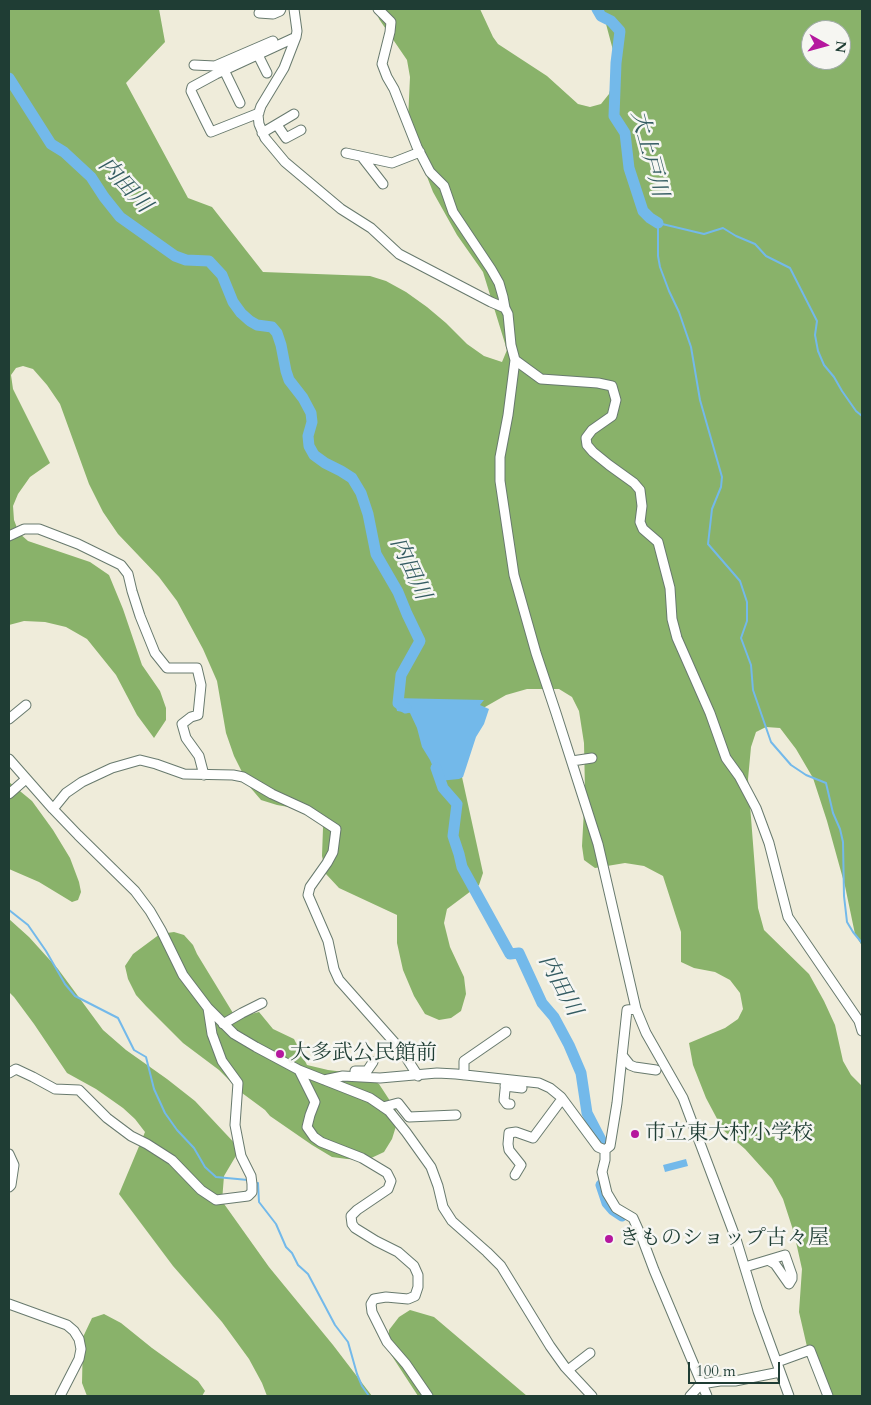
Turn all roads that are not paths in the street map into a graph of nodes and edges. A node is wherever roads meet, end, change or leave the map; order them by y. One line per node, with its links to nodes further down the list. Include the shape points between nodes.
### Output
1 (281, 9): 4 (street, via 273,14)
2 (294, 9): 5 (street)
3 (378, 9): 16 (street, via 390,22 382,64)
4 (259, 13)
5 (296, 34): 6 (street); 7 (street, via 215,66); 11 (street, via 284,68 260,106)
6 (258, 54): 8 (street); 9 (street)
7 (194, 65)
8 (224, 70): 10 (street); 11 (street, via 192,86 191,91 212,132)
9 (266, 73)
10 (240, 102)
11 (259, 113): 15 (street)
12 (294, 114): 13 (street)
13 (277, 124): 14 (street, via 286,138); 15 (street)
14 (301, 130)
15 (262, 134): 20 (street, via 285,162 341,209 371,228 399,254)
16 (420, 152): 18 (street, via 392,163); 20 (street, via 430,172 444,186 453,212 499,283)
17 (346, 153): 18 (street)
18 (362, 157): 19 (street)
19 (382, 184)
20 (505, 308): 21 (street)
21 (515, 360): 27 (street, via 500,457 504,513 514,575 527,624); 36 (street, via 541,379 598,382 612,386 616,400 612,416 592,430 586,438 587,445 640,490 640,522 643,530 658,542 670,588 677,638 726,758 756,808 769,843 788,917)
22 (9, 536): 28 (street, via 24,528 39,528 121,565 128,574 140,616 156,653 167,668 197,668 203,715 191,717 182,724 186,738 199,756)
23 (26, 705): 24 (street)
24 (9, 719)
25 (592, 758): 27 (street)
26 (9, 759): 29 (street)
27 (572, 761): 34 (street, via 598,844)
28 (204, 774): 31 (street, via 184,774 140,760 82,782 66,793); 44 (street, via 243,778 307,810 336,829 333,852 308,895 328,941 339,980 402,1051)
29 (26, 779): 30 (street); 31 (street)
30 (9, 794)
31 (53, 809): 33 (street, via 136,891 161,930 183,975)
32 (262, 1003): 35 (street)
33 (208, 1008): 35 (street); 42 (street, via 212,1034 222,1061 238,1084 235,1125 241,1156 252,1181 252,1192 248,1196 216,1200 201,1190 172,1160 107,1118 79,1090 55,1089 16,1069)
34 (636, 1009): 38 (street, via 627,1010); 58 (street, via 683,1098)
35 (224, 1024): 40 (street, via 234,1034)
36 (862, 1031)
37 (506, 1032): 43 (street, via 464,1061)
38 (622, 1055): 41 (street, via 630,1065); 53 (street, via 610,1146)
39 (373, 1062): 45 (street, via 367,1071 340,1070)
40 (299, 1070): 46 (street); 66 (street, via 315,1102 307,1127 314,1137 387,1173 388,1189 357,1210 351,1216 352,1224 376,1242 398,1252 414,1266 418,1275 415,1296 374,1299 371,1304 386,1342)
41 (656, 1070)
42 (9, 1073)
43 (464, 1074): 44 (street); 47 (street)
44 (418, 1076): 45 (street)
45 (338, 1077): 46 (street)
46 (323, 1080): 51 (street, via 370,1098)
47 (505, 1083): 48 (street); 49 (street, via 539,1083); 50 (street, via 504,1100)
48 (522, 1088)
49 (562, 1099): 53 (street, via 598,1147); 55 (street, via 533,1138 509,1133 509,1150 521,1165)
50 (510, 1104)
51 (383, 1107): 52 (street, via 398,1103 409,1117); 62 (street, via 406,1132 431,1168 443,1207 452,1221 501,1266)
52 (456, 1115)
53 (606, 1150): 64 (street, via 602,1172 607,1193 616,1208 633,1218)
54 (9, 1154): 56 (street, via 14,1165)
55 (515, 1175)
56 (9, 1186)
57 (768, 1260): 57 (street, via 775,1264 792,1287 785,1255); 58 (street)
58 (745, 1268): 61 (street)
59 (9, 1304): 65 (street, via 67,1325 79,1339 79,1359)
60 (590, 1353): 62 (street)
61 (777, 1362): 63 (street); 71 (street, via 810,1350)
62 (568, 1370): 67 (street)
63 (780, 1372): 64 (street); 70 (street)
64 (701, 1384): 68 (street); 69 (street)
65 (60, 1396)
66 (428, 1396)
67 (592, 1396)
68 (690, 1396)
69 (707, 1396)
70 (789, 1396)
71 (828, 1396)

